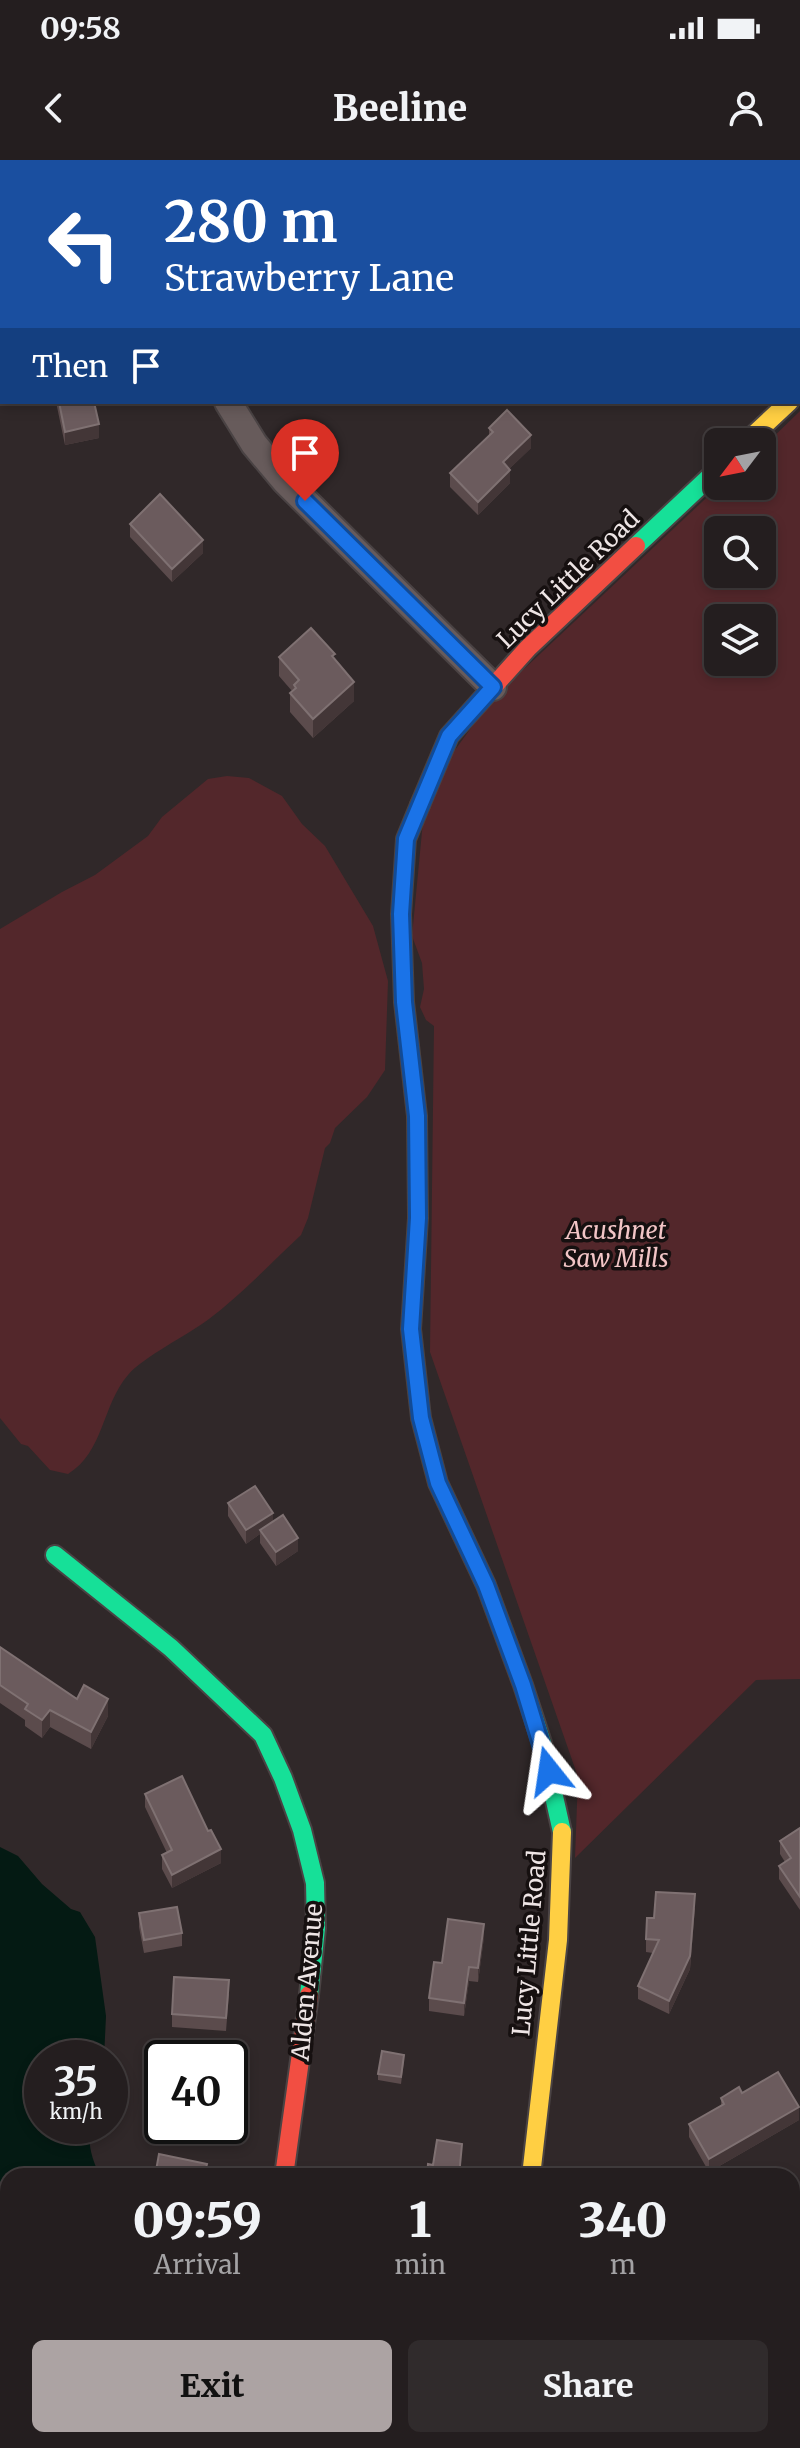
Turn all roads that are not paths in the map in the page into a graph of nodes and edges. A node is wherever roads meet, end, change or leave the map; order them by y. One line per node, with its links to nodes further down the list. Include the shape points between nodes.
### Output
1 (229, 404): 5 (street, via 285,481)
2 (787, 404): 3 (street)
3 (761, 428)
4 (704, 482): 5 (street, Lucy Little Road)
5 (493, 687): 8 (street, Lucy Little Road, via 449,736 406,839 401,914 404,1002 417,1116 411,1329 421,1418 438,1483 486,1585 523,1685 562,1827 558,1940)
6 (55, 1555): 7 (street, Alden Avenue, via 171,1648 263,1735 302,1830 315,1883 316,1928)
7 (285, 2168)
8 (532, 2168)

